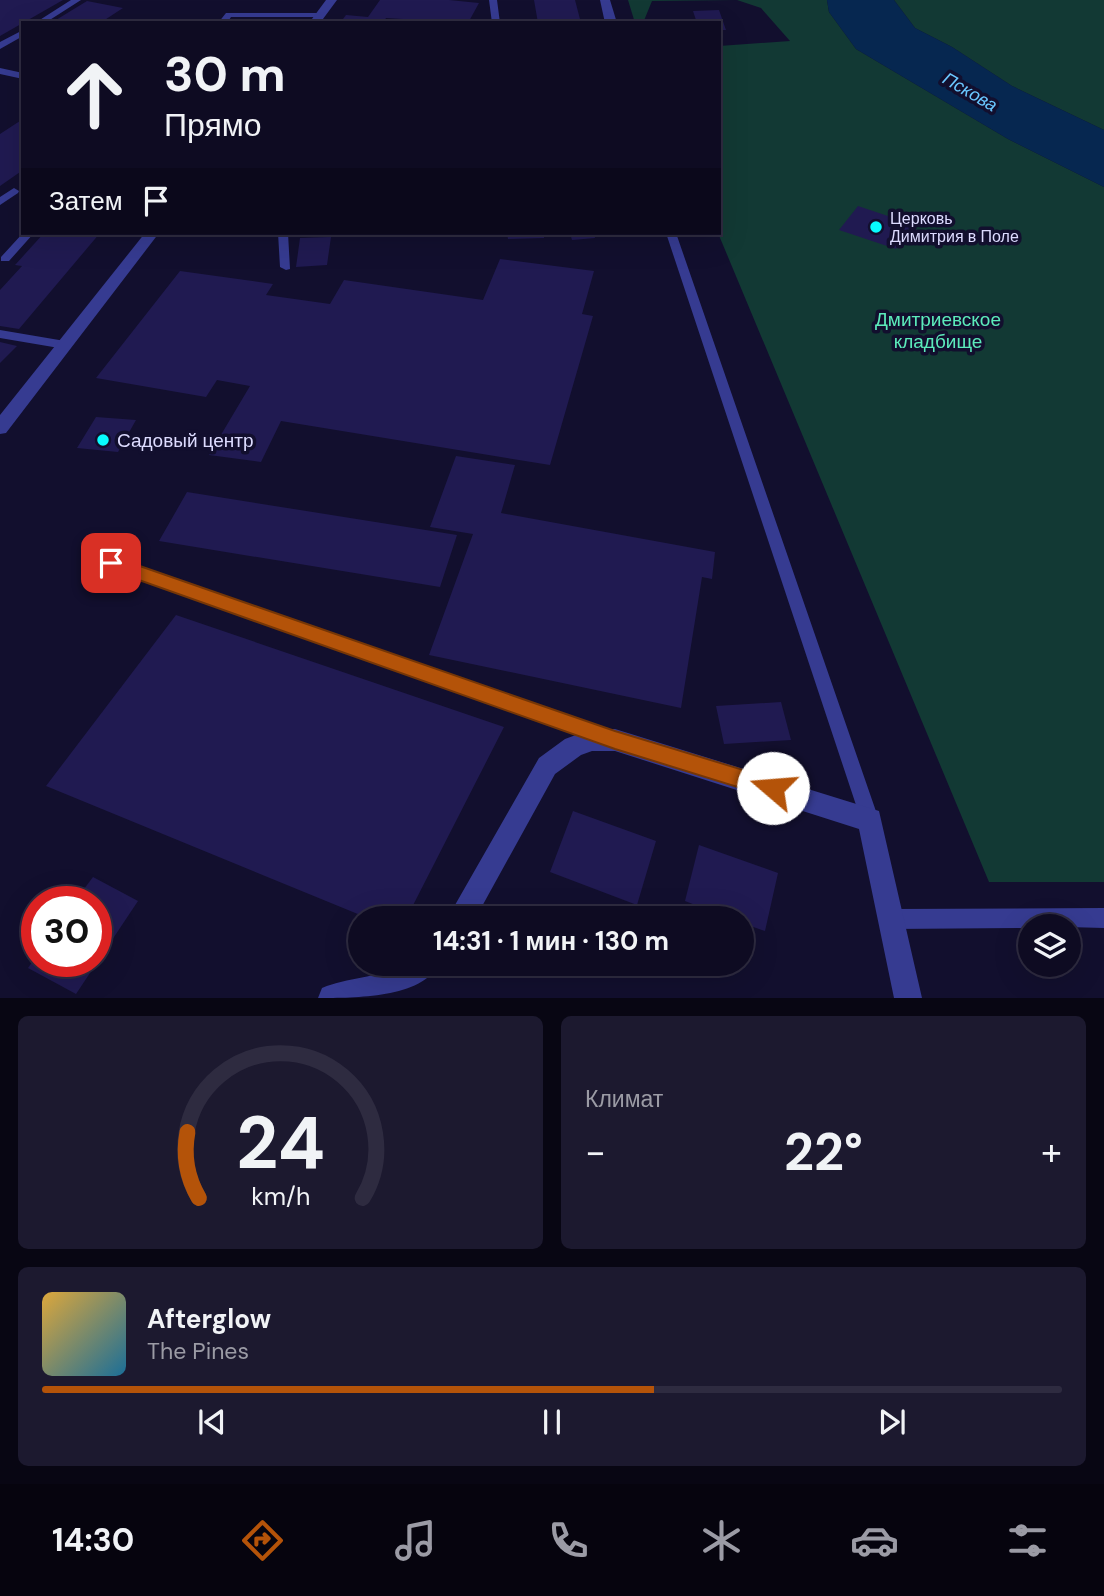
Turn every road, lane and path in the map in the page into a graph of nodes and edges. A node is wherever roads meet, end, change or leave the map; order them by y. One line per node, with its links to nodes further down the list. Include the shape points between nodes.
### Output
1 (76, 0): 6 (lane)
2 (332, 0): 5 (street)
3 (492, 0): 8 (lane)
4 (605, 0): 9 (street)
5 (317, 19): 7 (lane, via 229,15)
6 (42, 21)
7 (224, 21)
8 (496, 21)
9 (610, 21)
10 (21, 33): 11 (lane)
11 (0, 46)
12 (0, 71): 13 (lane)
13 (21, 76)
14 (14, 191): 15 (lane)
15 (0, 202)
16 (27, 235): 20 (lane)
17 (150, 235): 23 (street)
18 (283, 235): 21 (lane)
19 (672, 235): 27 (lane)
20 (5, 259)
21 (286, 267)
22 (0, 334): 23 (lane)
23 (65, 345): 24 (street)
24 (0, 428)
25 (111, 563): 26 (lane)
26 (615, 740): 27 (street); 28 (street, via 592,740 573,747 547,766)
27 (870, 820): 30 (street)
28 (467, 906)
29 (1104, 918): 30 (lane)
30 (892, 919): 33 (street)
31 (410, 976): 32 (street, via 371,993)
32 (332, 998)
33 (908, 998)

